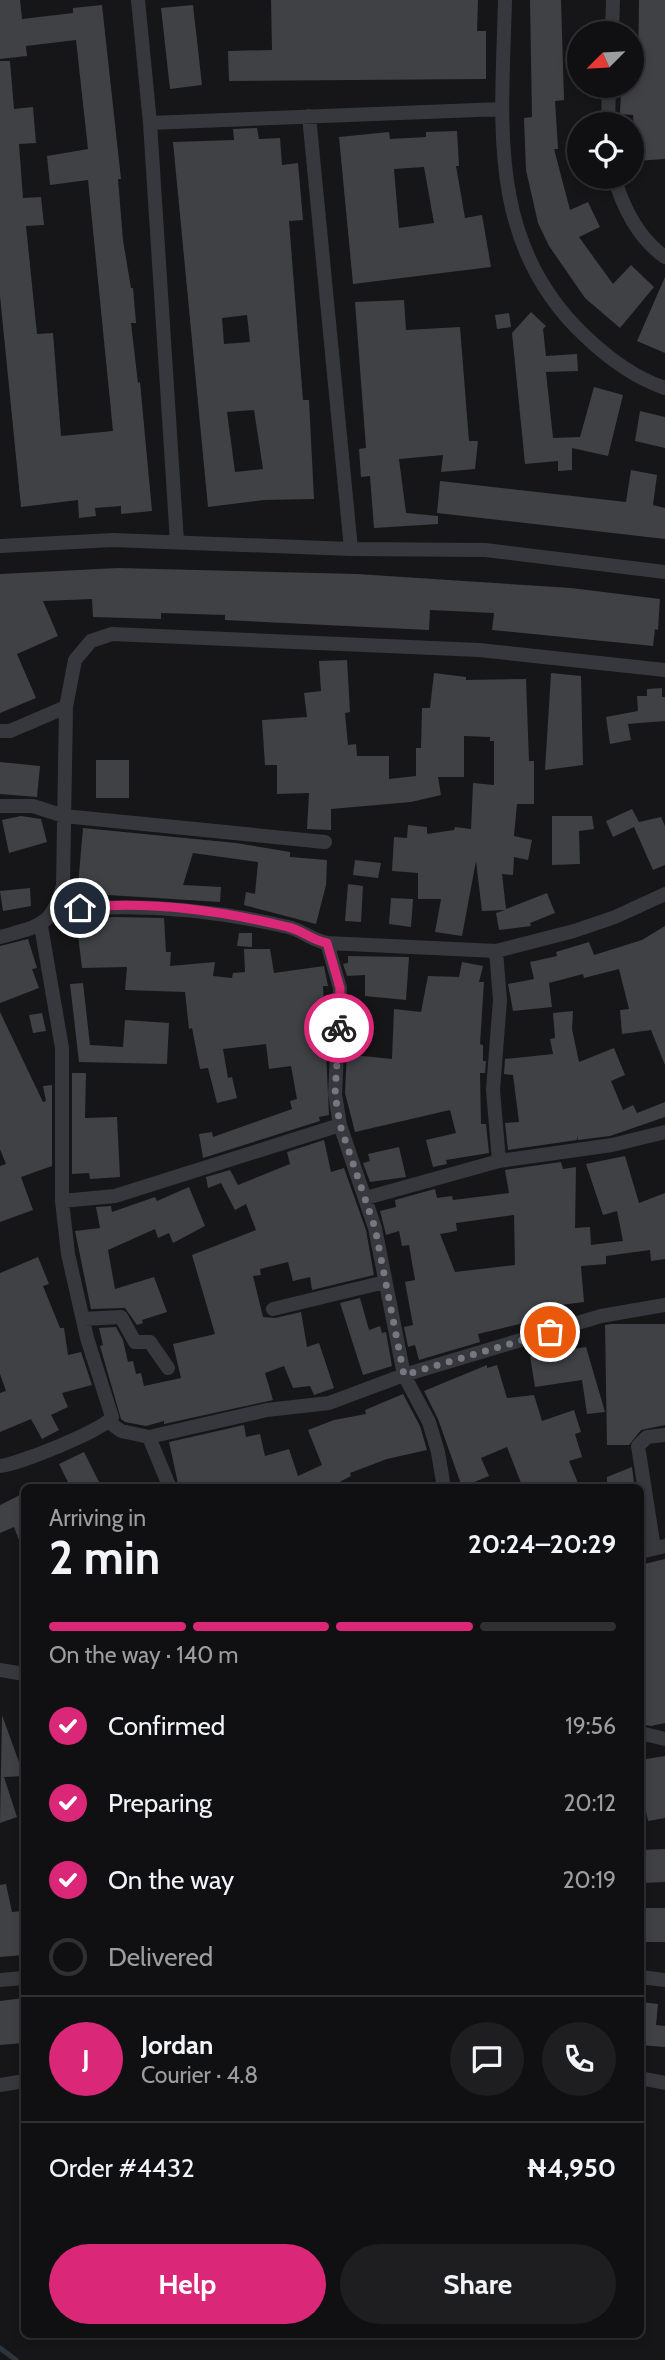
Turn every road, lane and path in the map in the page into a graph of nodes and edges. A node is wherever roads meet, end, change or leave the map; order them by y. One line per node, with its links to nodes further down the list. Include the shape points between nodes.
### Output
1 (138, 0): 7 (street)
2 (505, 0): 5 (street)
3 (613, 0): 4 (street)
4 (612, 21)
5 (502, 109): 6 (street); 10 (street, via 508,197 518,237 541,286 566,318 609,359)
6 (309, 116): 7 (street); 13 (street)
7 (150, 123): 11 (street)
8 (618, 189): 9 (street, via 638,230)
9 (665, 257)
10 (665, 388)
11 (177, 542): 12 (street); 13 (street)
12 (0, 546)
13 (351, 549): 14 (street, via 485,550)
14 (665, 572)
15 (665, 670): 16 (street, via 479,650 112,634 91,641 75,660)
16 (66, 707): 17 (street); 19 (street)
17 (0, 731)
18 (0, 806): 19 (street, via 33,806)
19 (64, 816): 20 (street); 22 (street, via 63,885)
20 (325, 842)
21 (665, 894): 26 (street, via 574,931)
22 (56, 911): 23 (street); 25 (street, via 104,905 205,911 292,928 310,940)
23 (41, 926): 24 (street); 31 (street, via 62,1048)
24 (0, 937)
25 (327, 943): 26 (street); 27 (street, via 340,988 335,1094)
26 (496, 951): 29 (street, via 500,1000 493,1090)
27 (340, 1125): 30 (street); 31 (street, via 115,1196)
28 (665, 1132): 29 (street, via 612,1145)
29 (499, 1161): 30 (street)
30 (366, 1198): 32 (street)
31 (62, 1200): 35 (street)
32 (385, 1282): 34 (street); 37 (street)
33 (665, 1305): 37 (street, via 601,1316)
34 (274, 1309)
35 (83, 1319): 36 (street, via 121,1317 135,1342 150,1342); 38 (street, via 112,1412)
36 (168, 1368)
37 (404, 1375): 40 (street, via 329,1403 267,1410); 43 (street, via 429,1422)
38 (109, 1422): 40 (street, via 121,1431); 41 (street, via 20,1462)
39 (665, 1435): 44 (street, via 647,1437 638,1446)
40 (149, 1437): 42 (street)
41 (0, 1466)
42 (168, 1484)
43 (443, 1484)
44 (644, 1484)
45 (644, 1487): 46 (street)
46 (653, 1549)
47 (0, 1670): 48 (street)
48 (21, 1674)
49 (644, 1734): 50 (street)
50 (665, 1739)
51 (644, 1977): 54 (street)
52 (21, 1978): 53 (street)
53 (0, 1980)
54 (665, 1980)
55 (644, 2079): 57 (street)
56 (21, 2082): 58 (street)
57 (665, 2083)
58 (0, 2085)

